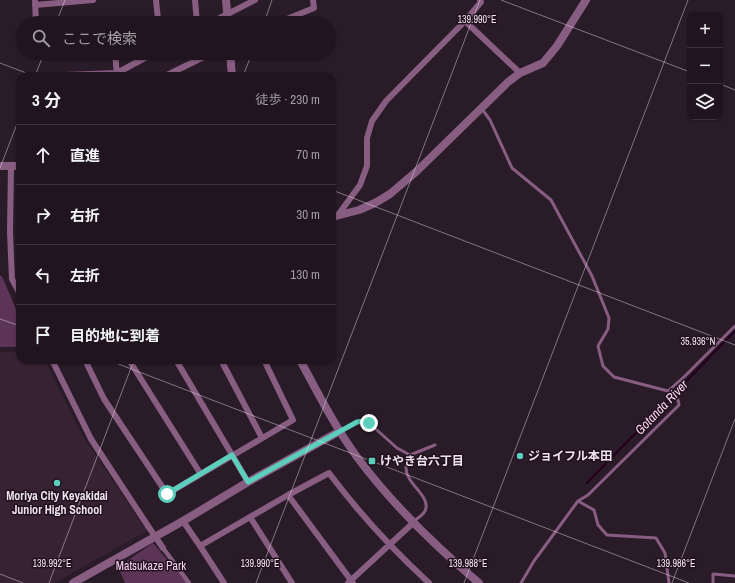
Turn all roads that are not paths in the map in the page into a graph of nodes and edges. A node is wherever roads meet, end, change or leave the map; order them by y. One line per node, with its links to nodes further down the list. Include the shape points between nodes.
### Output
1 (93, 0): 9 (street)
2 (156, 0): 12 (street)
3 (195, 0): 13 (street)
4 (226, 0): 10 (street)
5 (255, 0): 10 (street)
6 (313, 0): 15 (street, via 314,8)
7 (480, 0): 16 (street)
8 (586, 0): 25 (street, via 543,63)
9 (35, 3): 11 (street)
10 (227, 14): 14 (street)
11 (36, 16)
12 (158, 16)
13 (196, 16)
14 (223, 16)
15 (294, 16)
16 (465, 21): 25 (street); 30 (street, via 386,101 372,121 367,138 367,166 360,185)
17 (116, 60): 21 (street)
18 (142, 60): 22 (street)
19 (198, 60): 23 (street)
20 (231, 60): 24 (street)
21 (117, 72)
22 (121, 72)
23 (173, 72)
24 (232, 72)
25 (520, 73): 26 (street)
26 (481, 108): 31 (street, via 427,162 390,194 359,210); 41 (lane, via 490,120 512,168 551,200 592,276 609,318 608,329 598,346 603,366 614,377)
27 (0, 166): 28 (street)
28 (11, 166): 29 (street); 32 (street, via 10,232 12,279)
29 (16, 166)
30 (336, 215)
31 (336, 216)
32 (16, 286)
33 (735, 326): 41 (lane)
34 (54, 364): 56 (street, bridge, via 91,439)
35 (87, 364): 47 (street, via 104,399 167,494)
36 (132, 364): 47 (street)
37 (178, 364): 45 (street)
38 (223, 364): 43 (street)
39 (266, 364): 43 (street, via 293,420)
40 (302, 364): 42 (street)
41 (668, 391): 50 (lane, via 678,400 679,405 588,495)
42 (340, 431): 46 (lane, via 360,421 369,423 397,448); 48 (street); 53 (street, via 373,477)
43 (262, 438): 45 (street)
44 (435, 445): 46 (lane)
45 (232, 455): 47 (street); 48 (street)
46 (410, 455): 53 (lane, via 406,467 407,475 427,504 426,511)
47 (200, 473)
48 (248, 482): 52 (street)
49 (288, 495): 51 (street); 54 (street, via 329,473); 58 (street)
50 (578, 501): 65 (lane); 66 (lane, via 594,510 598,525 608,535 656,538 665,553)
51 (250, 517): 55 (street); 62 (street)
52 (183, 521): 55 (street); 59 (street)
53 (413, 522): 54 (street); 64 (street)
54 (389, 545): 58 (street); 63 (street)
55 (200, 546): 61 (street)
56 (163, 548): 60 (street)
57 (735, 576): 67 (lane, via 713,574)
58 (351, 582)
59 (73, 583)
60 (189, 583)
61 (224, 583)
62 (292, 583)
63 (430, 583)
64 (479, 583)
65 (521, 583)
66 (669, 583)
67 (713, 583)

